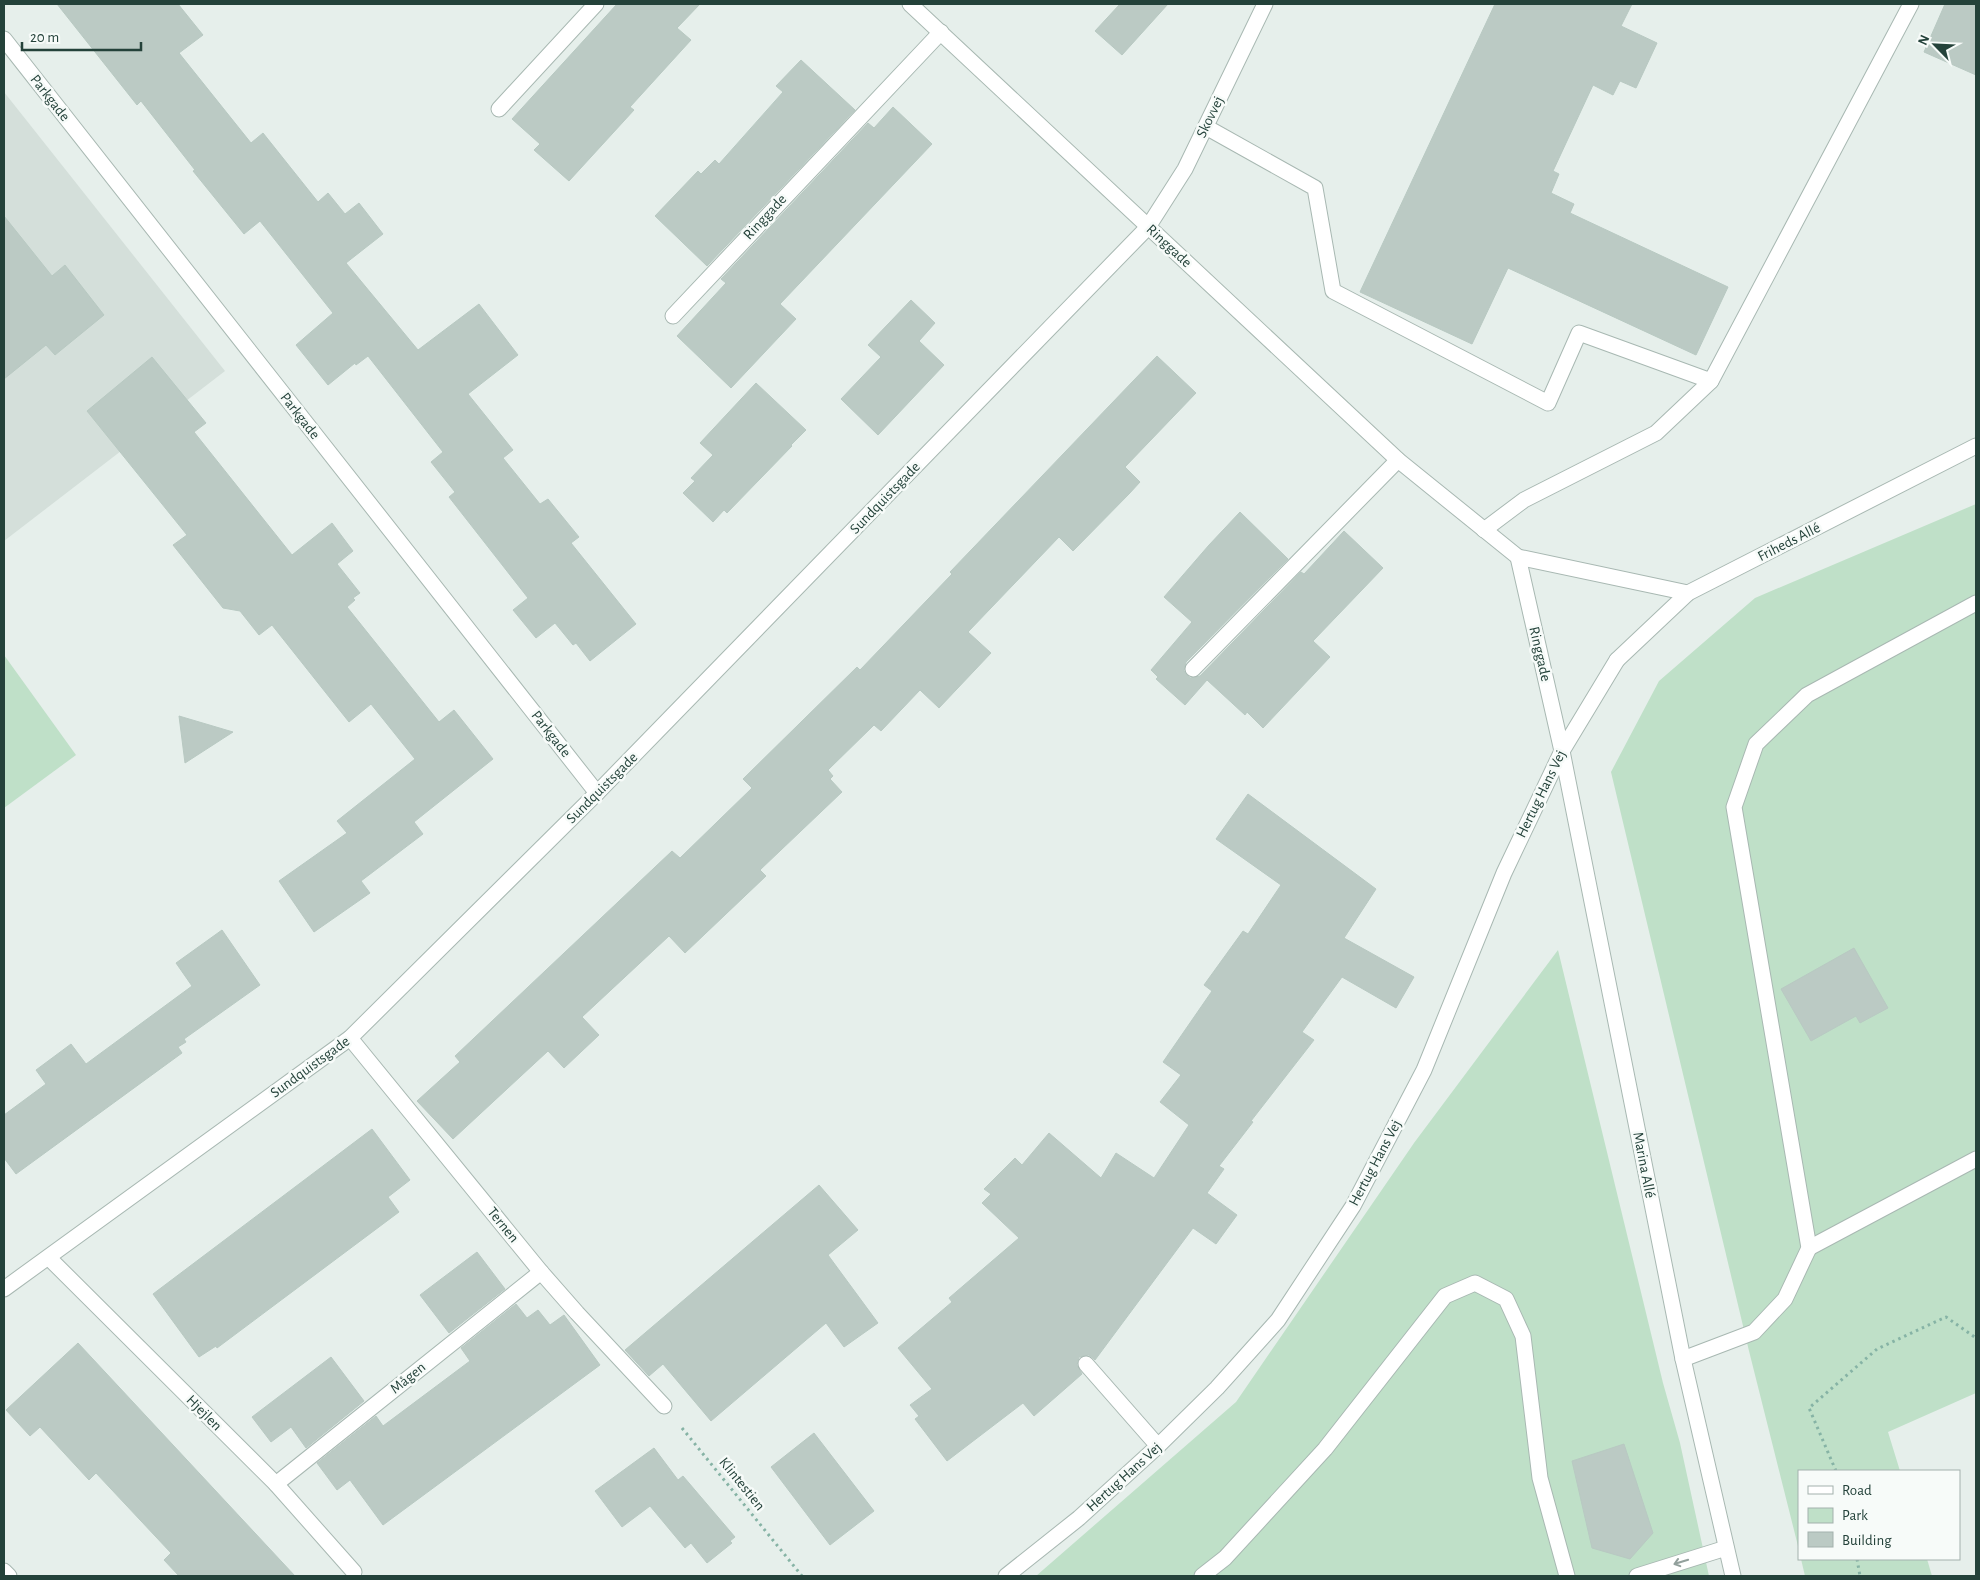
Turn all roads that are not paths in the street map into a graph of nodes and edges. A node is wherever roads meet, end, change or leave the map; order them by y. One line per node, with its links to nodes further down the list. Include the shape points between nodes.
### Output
1 (596, 4): 7 (street)
2 (910, 4): 5 (street, Ringgade)
3 (1265, 4): 8 (street, Skovvej)
4 (1911, 4): 11 (street)
5 (940, 32): 9 (street, Ringgade); 10 (street, Ringgade)
6 (4, 39): 21 (street, Parkgade)
7 (498, 109)
8 (1206, 127): 9 (street, Skovvej, via 1186,169); 11 (street, via 1315,188 1333,291 1548,404 1579,333)
9 (1148, 227): 13 (street, Ringgade); 21 (street, Sundquistsgade)
10 (673, 316)
11 (1712, 381): 14 (street, via 1656,434 1524,500)
12 (1976, 446): 16 (street, Friheds Allé)
13 (1398, 460): 14 (street, Ringgade); 19 (street)
14 (1484, 530): 15 (street, Ringgade)
15 (1518, 557): 16 (street, Ringgade); 20 (street, Ringgade)
16 (1688, 593): 18 (street, Friheds Allé)
17 (1976, 603): 24 (street, via 1807,695 1756,744 1734,807)
18 (1617, 660): 20 (street, Hertug Hans Vej)
19 (1192, 669)
20 (1562, 752): 28 (street, Marina Allé); 31 (street, Hertug Hans Vej, via 1504,873 1424,1070 1354,1206 1278,1320 1217,1388)
21 (597, 792): 22 (street, Sundquistsgade)
22 (350, 1038): 25 (street, Sundquistsgade); 26 (street, Ternen)
23 (1976, 1159): 24 (street)
24 (1809, 1248): 28 (street, via 1786,1299 1754,1332)
25 (49, 1258): 27 (street, Sundquistsgade); 32 (street, Hjejlen)
26 (541, 1272): 30 (street, Ternen); 32 (street, Mågen)
27 (4, 1289)
28 (1683, 1358): 33 (street, Marina Allé)
29 (1086, 1364): 31 (street)
30 (664, 1406)
31 (1158, 1446): 37 (street, Hertug Hans Vej, via 1079,1518)
32 (276, 1484): 35 (street, Hjejlen)
33 (1726, 1548): 40 (street, one-way to 40); 41 (street, Marina Allé)
34 (4, 1571): 36 (street)
35 (354, 1572)
36 (9, 1576)
37 (1006, 1576)
38 (1202, 1576): 39 (street, via 1225,1558 1325,1449 1445,1296 1475,1283 1506,1299 1523,1336 1540,1478)
39 (1566, 1576)
40 (1637, 1576)
41 (1733, 1576)

